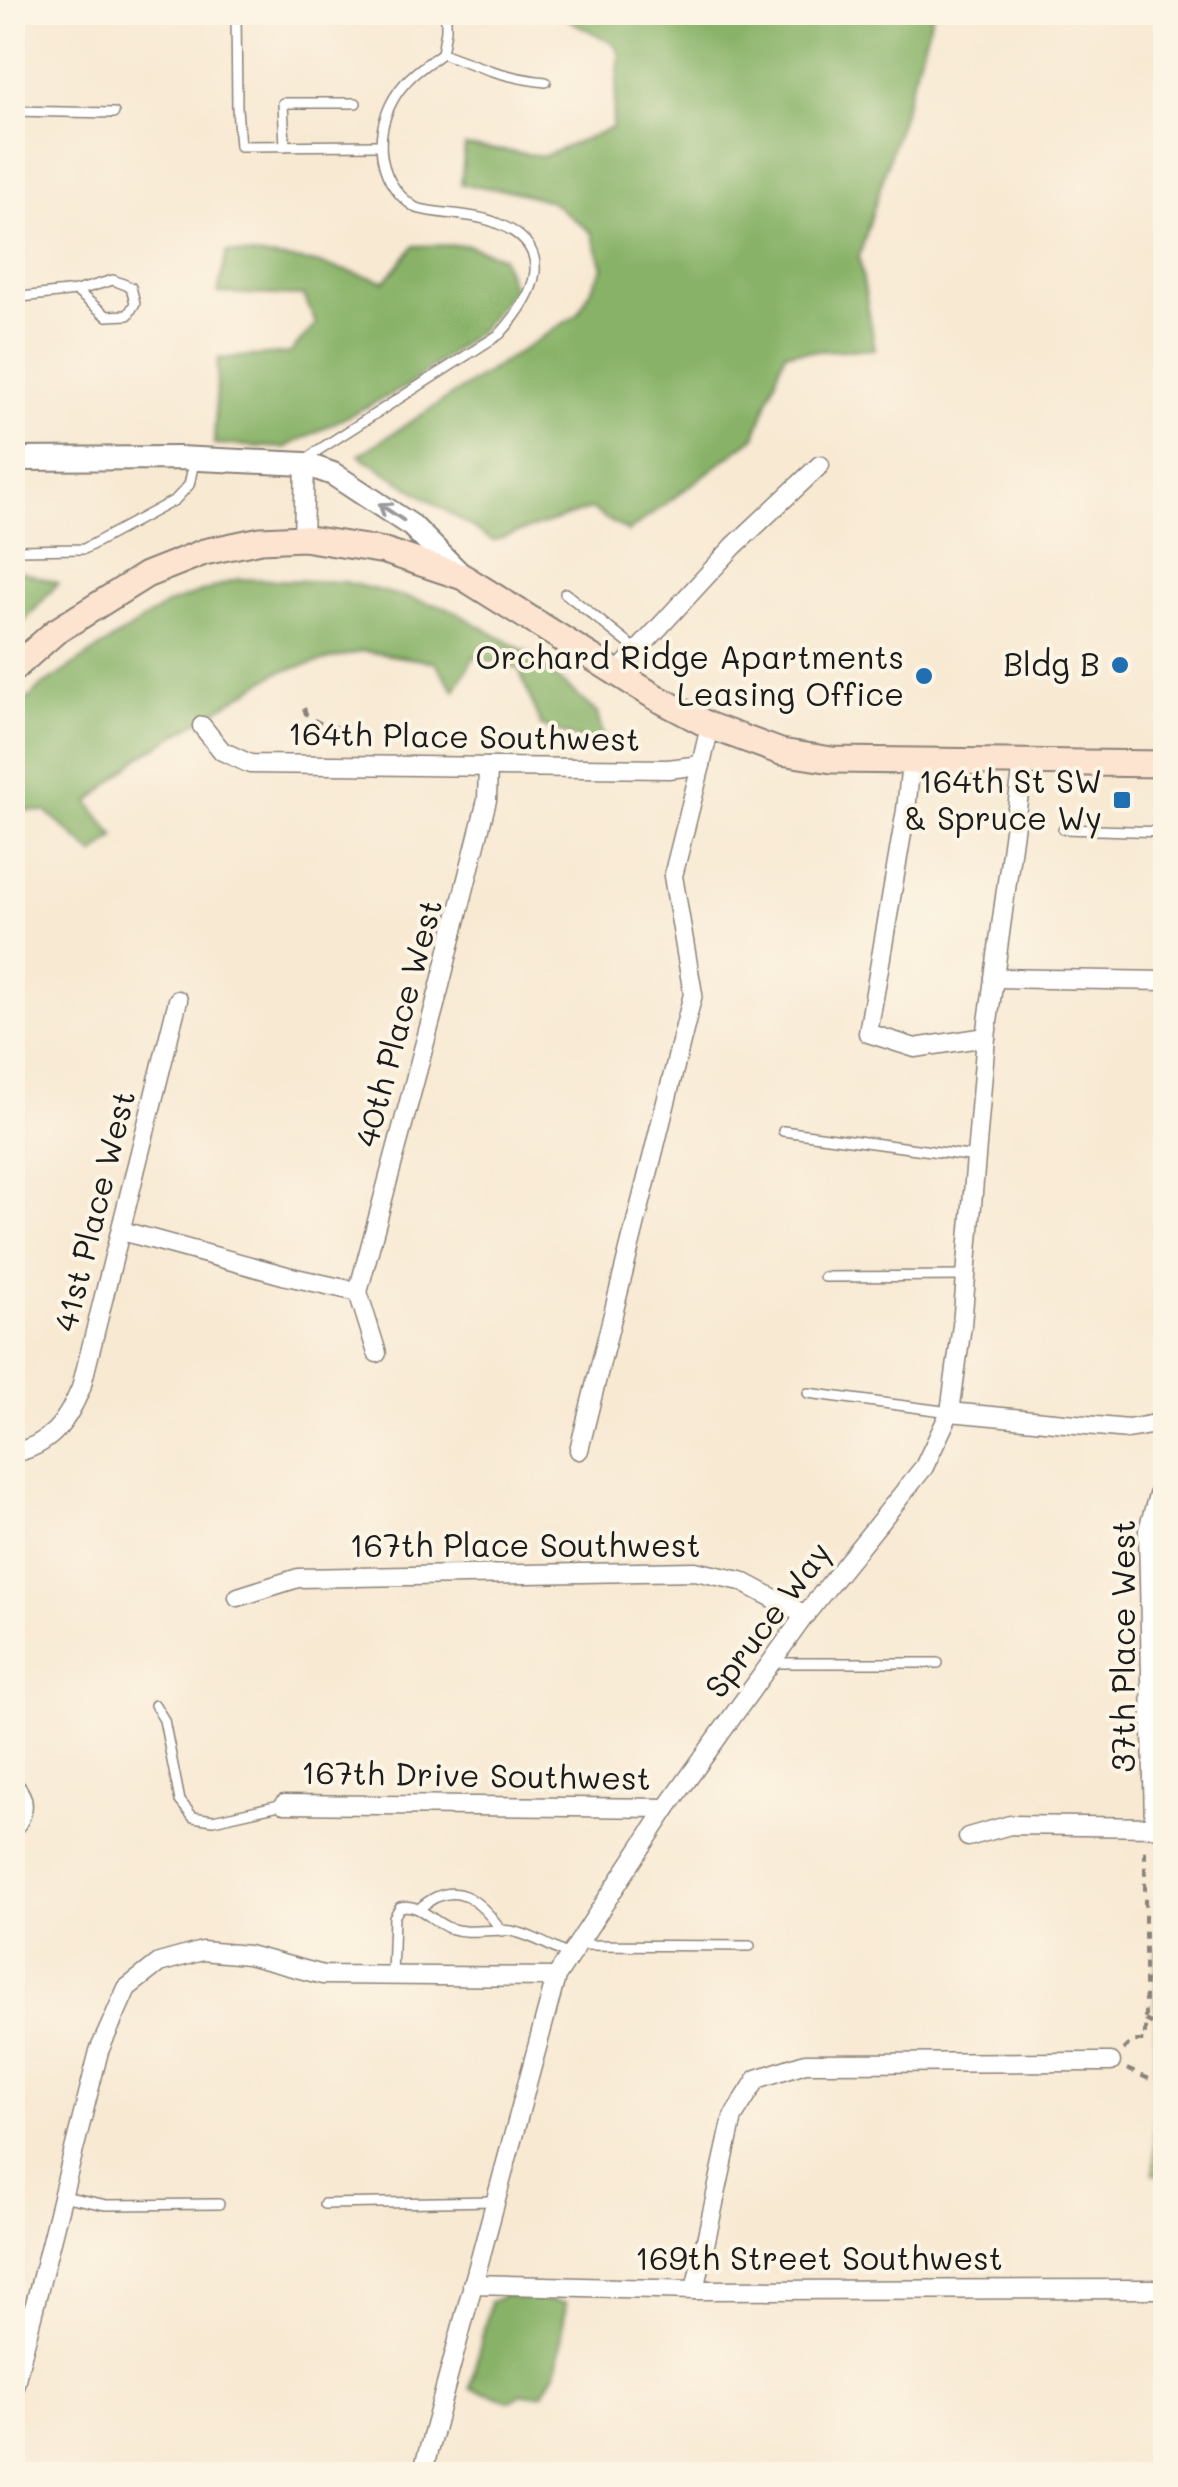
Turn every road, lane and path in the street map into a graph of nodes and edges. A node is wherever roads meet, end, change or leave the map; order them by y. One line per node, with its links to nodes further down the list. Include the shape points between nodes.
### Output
1 (236, 12): 9 (lane, via 240,146)
2 (446, 12): 3 (lane)
3 (442, 53): 4 (lane); 8 (lane, via 406,81 390,104)
4 (546, 82)
5 (356, 103): 9 (lane, via 283,104)
6 (12, 111): 7 (lane)
7 (114, 113)
8 (381, 145): 9 (lane); 14 (lane, via 392,187 406,202 492,221 524,238 533,250 535,274 520,312 500,334)
9 (286, 146)
10 (76, 291): 10 (lane, via 113,280 131,287 135,303 128,315 107,316); 11 (lane)
11 (12, 298)
12 (12, 459): 13 (street)
13 (195, 459): 14 (street); 17 (lane, via 189,485 175,500 84,549)
14 (305, 464): 16 (street); 18 (street, one-way to 14, via 412,526 333,474)
15 (820, 465): 20 (street)
16 (303, 538): 18 (main road, via 386,551); 21 (main road, via 204,552 146,575 55,632)
17 (16, 550)
18 (463, 577): 22 (main road)
19 (565, 593): 20 (lane)
20 (638, 651): 22 (street)
21 (12, 670)
22 (617, 673): 25 (main road)
23 (304, 708): 26 (path, via 318,722)
24 (202, 726): 31 (street, 164th Place Southwest, via 222,751 250,764)
25 (710, 726): 27 (main road, via 781,752); 28 (street)
26 (339, 727)
27 (911, 762): 29 (main road); 37 (street, via 868,1033 915,1048)
28 (700, 764): 31 (street, 164th Place Southwest); 48 (street, via 673,876 693,994)
29 (1023, 764): 30 (main road); 34 (street, Spruce Way)
30 (1166, 764)
31 (488, 767): 43 (street, 40th Place West, via 487,800)
32 (1064, 830): 33 (lane)
33 (1166, 832)
34 (994, 978): 35 (street); 37 (street, Spruce Way)
35 (1166, 981)
36 (178, 1000): 40 (street, 41st Place West)
37 (986, 1037): 39 (street, Spruce Way)
38 (783, 1131): 39 (lane)
39 (976, 1157): 41 (street, Spruce Way)
40 (122, 1231): 43 (street); 49 (street, 41st Place West, via 72,1412 39,1445)
41 (966, 1276): 42 (lane); 46 (street, Spruce Way)
42 (824, 1278)
43 (358, 1292): 44 (street)
44 (376, 1353)
45 (808, 1393): 46 (lane)
46 (950, 1412): 47 (street, via 1128,1429); 52 (street, Spruce Way, via 924,1467)
47 (1166, 1422)
48 (579, 1450)
49 (12, 1453)
50 (1166, 1467): 59 (street, 37th Place West, via 1148,1530)
51 (238, 1597): 52 (street, 167th Place Southwest, via 298,1578 695,1570 741,1581)
52 (806, 1615): 53 (street, Spruce Way)
53 (771, 1662): 54 (lane); 58 (street, Spruce Way)
54 (938, 1662)
55 (155, 1706): 57 (lane, via 164,1720 180,1801 193,1816 213,1820)
56 (12, 1784): 60 (street, via 24,1803)
57 (284, 1804): 58 (street, 167th Drive Southwest)
58 (667, 1808): 65 (street, Spruce Way)
59 (1155, 1827): 61 (street, via 1010,1825); 68 (path)
60 (12, 1829)
61 (968, 1836)
62 (419, 1908): 63 (lane, via 456,1930); 63 (lane, via 454,1892 484,1909); 66 (lane, via 400,1907 394,1916)
63 (502, 1931): 65 (lane)
64 (750, 1946): 65 (lane)
65 (574, 1950): 67 (street, Spruce Way)
66 (392, 1976): 67 (street); 72 (street, via 323,1975 248,1955 202,1951 159,1963 127,1988 99,2050)
67 (556, 1977): 73 (street, Spruce Way)
68 (1145, 2020): 69 (path); 70 (path, via 1145,2041 1132,2041)
69 (1166, 2046)
70 (1111, 2062): 71 (path, via 1149,2079); 78 (street, via 806,2063 757,2079 733,2118)
71 (1166, 2068)
72 (62, 2196): 74 (lane, via 106,2204); 79 (street)
73 (495, 2201): 75 (lane); 76 (street, Spruce Way)
74 (220, 2204)
75 (324, 2204)
76 (472, 2284): 78 (street, 169th Street Southwest); 80 (street, Spruce Way)
77 (1166, 2289): 78 (street, 169th Street Southwest)
78 (695, 2290)
79 (12, 2394)
80 (422, 2474)

